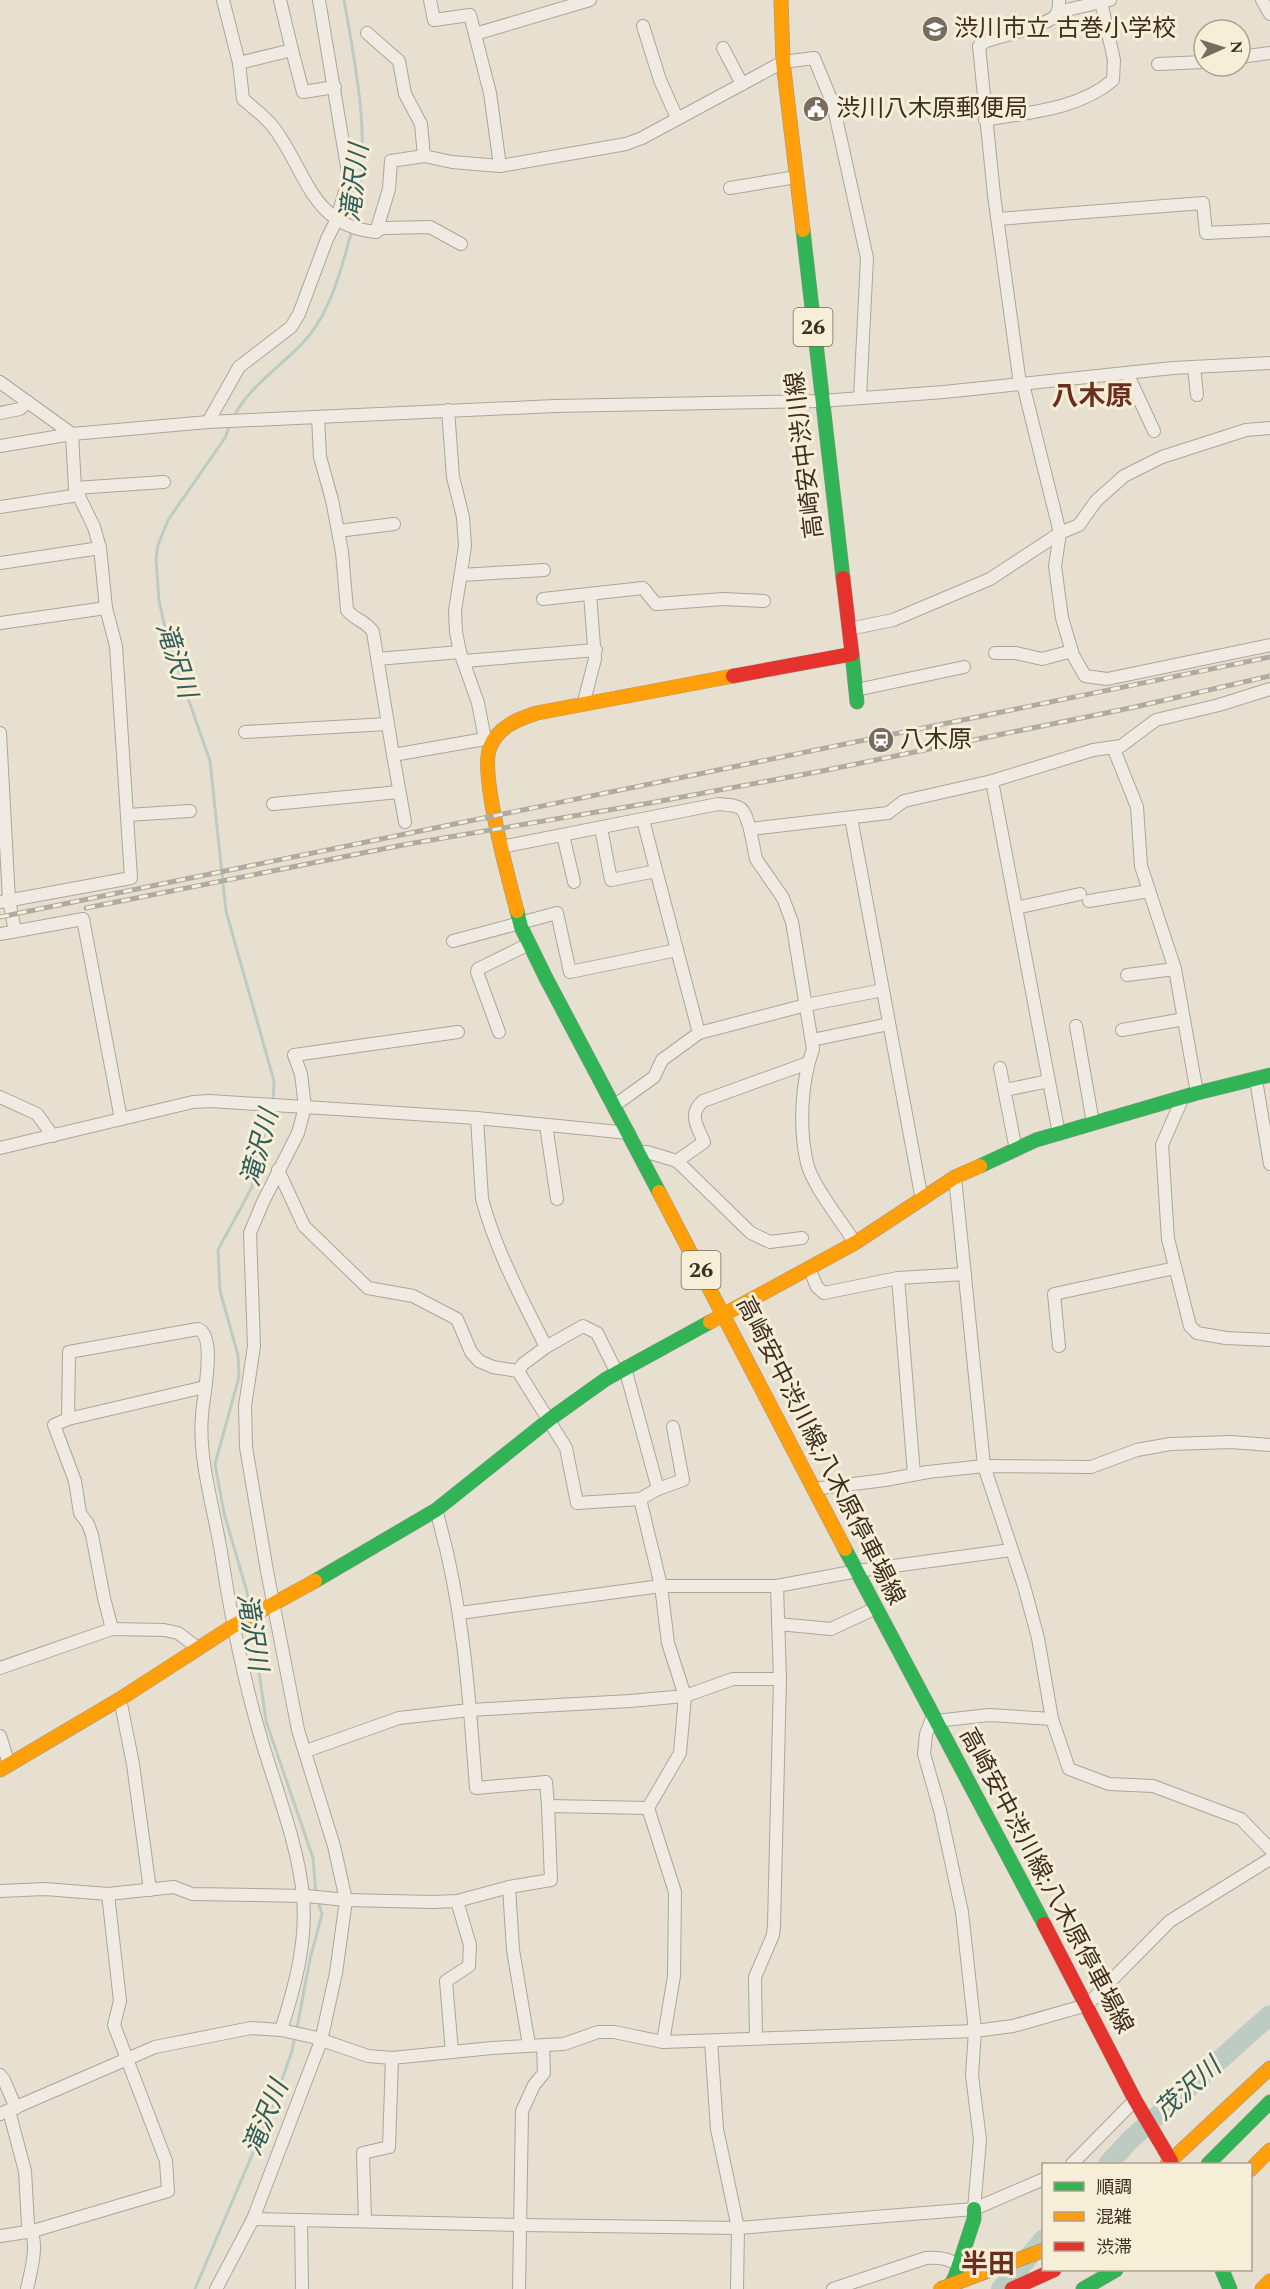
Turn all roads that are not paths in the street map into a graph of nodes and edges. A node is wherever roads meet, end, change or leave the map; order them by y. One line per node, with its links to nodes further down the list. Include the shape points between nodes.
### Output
1 (223, 0): 19 (street)
2 (280, 0): 15 (street)
3 (319, 0): 23 (street)
4 (430, 0): 13 (street, via 434,20 470,15)
5 (590, 0): 13 (street)
6 (781, 0): 18 (main road, 高崎安中渋川線 / 26)
7 (1262, 0): 10 (street)
8 (1106, 1): 9 (street); 25 (street, via 1113,80 1102,90 1068,105)
9 (1058, 6): 25 (street, via 1053,17 1044,22 979,46)
10 (1270, 14)
11 (643, 26): 24 (street)
12 (367, 33): 26 (street, via 399,62 405,94 421,124)
13 (475, 34): 27 (street, via 490,93)
14 (723, 48): 22 (street)
15 (292, 50): 19 (street); 23 (street, via 303,92)
16 (1270, 53): 17 (street)
17 (1252, 55)
18 (783, 62): 22 (street); 28 (main road, 高崎安中渋川線 / 26); 41 (street, via 814,58 833,104 867,258)
19 (239, 63): 31 (street, via 243,99 273,125 317,202)
20 (1192, 63): 21 (street)
21 (1158, 64)
22 (742, 84): 24 (street)
23 (335, 87): 31 (street, via 349,179)
24 (676, 118): 27 (street, via 626,144)
25 (985, 120): 30 (street)
26 (424, 156): 27 (street); 33 (street, via 391,161 389,189)
27 (500, 166)
28 (796, 177): 29 (street); 42 (main road, 高崎安中渋川線 / 26)
29 (730, 188)
30 (998, 219): 32 (street, via 1203,202 1206,233); 39 (street)
31 (339, 222): 33 (street); 47 (street, via 327,239 295,321 240,367)
32 (1270, 230)
33 (377, 231): 34 (street, via 430,227)
34 (461, 244)
35 (1270, 363): 36 (street)
36 (1194, 367): 37 (street); 40 (street)
37 (1127, 373): 39 (street); 49 (street)
38 (0, 382): 43 (street)
39 (1021, 384): 41 (street); 57 (street)
40 (1197, 395)
41 (860, 398): 42 (street)
42 (821, 401): 44 (street); 67 (main road, 高崎安中渋川線 / 26)
43 (28, 402): 45 (street, via 20,409); 50 (street)
44 (448, 410): 46 (street); 61 (street, via 453,477 463,517)
45 (0, 413)
46 (318, 417): 47 (street); 56 (street, via 321,457)
47 (208, 422): 50 (street)
48 (1270, 428): 57 (street, via 1246,430 1162,457 1124,476 1096,501 1079,525)
49 (1154, 431)
50 (72, 434): 51 (street); 53 (street)
51 (0, 446)
52 (164, 482): 53 (street)
53 (77, 492): 54 (street); 58 (street)
54 (0, 507)
55 (394, 524): 56 (street)
56 (338, 531): 74 (street, via 347,610 370,627)
57 (1060, 533): 67 (street, via 990,579 893,620); 70 (street, via 1055,566 1062,618)
58 (100, 548): 59 (street); 65 (street)
59 (0, 563)
60 (544, 570): 61 (street)
61 (461, 575): 73 (street, via 455,611)
62 (590, 594): 63 (street); 64 (street, via 643,588 656,604 723,598); 69 (street)
63 (543, 599)
64 (764, 601)
65 (106, 608): 66 (street); 89 (street, via 116,646)
66 (0, 623)
67 (849, 629): 72 (main road, 高崎安中渋川線 / 26)
68 (1270, 645): 70 (street, via 1107,679 1085,676)
69 (596, 650): 73 (street); 78 (street)
70 (1072, 651): 71 (street, via 1042,659)
71 (995, 653)
72 (852, 654): 77 (main road, 高崎安中渋川線); 78 (main road)
73 (462, 657): 74 (street); 82 (street)
74 (377, 659): 79 (street)
75 (964, 667): 77 (street)
76 (1270, 689): 83 (street, via 1156,720 1121,746)
77 (856, 696)
78 (583, 705): 82 (main road, via 514,720)
79 (388, 724): 80 (street); 84 (street)
80 (245, 732)
81 (0, 733): 100 (street)
82 (488, 741): 84 (street); 96 (main road, 高崎安中渋川線;八木原停車場線 / 26, via 486,767)
83 (1113, 747): 85 (street); 99 (street, via 1137,807 1141,866)
84 (393, 755): 86 (street)
85 (992, 781): 90 (street, via 904,801 888,813); 101 (street)
86 (399, 792): 87 (street); 92 (street)
87 (273, 804)
88 (190, 811): 89 (street)
89 (127, 814): 100 (street, via 131,878)
90 (851, 818): 94 (street); 110 (street)
91 (642, 820): 93 (street); 94 (street, via 718,804 745,810); 97 (street)
92 (405, 822)
93 (601, 828): 95 (street); 97 (street, via 611,880)
94 (750, 829): 111 (street, via 756,859 783,898 792,922)
95 (563, 835): 96 (street); 98 (street)
96 (501, 847): 102 (main road, 高崎安中渋川線;八木原停車場線 / 26)
97 (656, 871): 107 (street)
98 (574, 882)
99 (1149, 891): 101 (street); 108 (street)
100 (5, 901): 103 (street)
101 (1016, 908): 124 (street)
102 (520, 924): 105 (street); 106 (main road, 高崎安中渋川線;八木原停車場線 / 26); 107 (street, via 557,913 570,972)
103 (15, 931): 104 (street); 131 (street, via 83,919)
104 (0, 934)
105 (453, 941)
106 (529, 944): 117 (street, via 478,969); 128 (main road, 高崎安中渋川線;八木原停車場線 / 26)
107 (677, 950): 118 (street)
108 (1175, 969): 109 (street); 112 (street)
109 (1127, 975)
110 (883, 990): 111 (street); 113 (street)
111 (806, 1005): 118 (street); 119 (street)
112 (1184, 1019): 115 (street); 126 (street)
113 (889, 1024): 119 (street); 145 (street)
114 (1076, 1026): 132 (street)
115 (1122, 1030)
116 (458, 1032): 129 (street, via 294,1055)
117 (499, 1032)
118 (699, 1033): 128 (street, via 662,1060 654,1077)
119 (812, 1040): 120 (street)
120 (808, 1063): 140 (street, via 703,1101 693,1117 704,1142); 147 (street, via 802,1118 807,1165)
121 (1000, 1068): 125 (street)
122 (1270, 1075): 123 (main road)
123 (1256, 1080): 126 (main road); 141 (street)
124 (1049, 1081): 125 (street); 135 (street)
125 (1005, 1090): 138 (street)
126 (1190, 1095): 132 (main road); 149 (street, via 1162,1145 1168,1239)
127 (0, 1097): 136 (street, via 38,1114)
128 (615, 1105): 134 (main road, 高崎安中渋川線;八木原停車場線 / 26)
129 (305, 1107): 130 (street); 131 (street, via 193,1102); 142 (street, via 298,1133)
130 (477, 1118): 133 (street); 154 (street, via 485,1211 504,1261)
131 (121, 1119): 136 (street)
132 (1093, 1123): 135 (main road)
133 (546, 1125): 134 (street); 144 (street)
134 (629, 1133): 139 (main road, 高崎安中渋川線;八木原停車場線 / 26)
135 (1059, 1134): 138 (main road)
136 (53, 1136): 137 (street)
137 (0, 1148)
138 (1016, 1149): 143 (main road)
139 (639, 1152): 140 (street); 152 (main road, 高崎安中渋川線;八木原停車場線 / 26)
140 (677, 1161): 146 (street, via 752,1233 770,1242)
141 (1270, 1164)
142 (278, 1170): 157 (street, via 304,1226 368,1288 412,1296 457,1319 479,1361); 173 (street, via 250,1233 254,1346 245,1406 246,1447)
143 (955, 1177): 145 (main road); 150 (street)
144 (557, 1199)
145 (922, 1200): 147 (main road)
146 (802, 1238)
147 (855, 1243): 148 (main road)
148 (808, 1268): 151 (street, via 824,1293); 152 (main road)
149 (1175, 1268): 153 (street, via 1190,1326 1197,1334); 155 (street, via 1054,1294)
150 (965, 1274): 151 (street); 163 (street)
151 (898, 1278): 164 (street)
152 (724, 1315): 156 (main road); 166 (main road, 高崎安中渋川線;八木原停車場線 / 26)
153 (1270, 1340)
154 (546, 1347): 156 (street, via 583,1326 597,1333); 157 (street)
155 (1059, 1347)
156 (621, 1370): 160 (main road); 165 (street)
157 (518, 1371): 160 (street)
158 (205, 1387): 159 (street); 159 (street, via 209,1350 206,1337 198,1329 69,1352); 177 (street, via 201,1418 203,1454)
159 (68, 1419): 178 (street, via 54,1425 75,1481 80,1513 93,1535)
160 (550, 1419): 167 (street, via 566,1448 577,1503); 168 (main road)
161 (673, 1427): 165 (street, via 683,1480)
162 (1270, 1445): 163 (street, via 1170,1444 1137,1450 1091,1467)
163 (984, 1466): 164 (street); 169 (street)
164 (914, 1474): 166 (street)
165 (658, 1489): 167 (street)
166 (813, 1489): 170 (main road, 高崎安中渋川線;八木原停車場線 / 26)
167 (640, 1499): 171 (street)
168 (436, 1510): 173 (main road); 175 (street)
169 (1011, 1550): 170 (street); 185 (street, via 1038,1638)
170 (857, 1571): 172 (street); 174 (main road, 高崎安中渋川線;八木原停車場線 / 26)
171 (661, 1586): 172 (street); 175 (street); 182 (street, via 668,1643)
172 (777, 1586): 176 (street)
173 (274, 1605): 177 (main road); 188 (street, via 298,1730)
174 (876, 1608): 176 (street, via 831,1629); 186 (main road, 高崎安中渋川線;八木原停車場線 / 26)
175 (460, 1612): 184 (street)
176 (778, 1624): 181 (street)
177 (233, 1626): 179 (main road); 198 (street)
178 (112, 1629): 179 (street, via 178,1633); 180 (street)
179 (198, 1648): 183 (main road)
180 (0, 1668)
181 (780, 1678): 182 (street, via 734,1679); 204 (street, via 774,1925 755,1977)
182 (686, 1696): 184 (street); 191 (street, via 680,1753)
183 (120, 1699): 189 (main road); 195 (street)
184 (470, 1710): 188 (street, via 399,1718); 190 (street, via 476,1788 546,1782)
185 (1052, 1719): 186 (street, via 989,1714); 192 (street, via 1069,1769 1108,1784 1153,1786 1241,1819)
186 (936, 1721): 201 (main road, 高崎安中渋川線;八木原停車場線 / 26); 203 (street, via 931,1721 926,1734 924,1754 962,1912)
187 (0, 1736): 189 (street)
188 (306, 1751): 199 (street)
189 (4, 1767)
190 (548, 1806): 191 (street); 194 (street, via 552,1880)
191 (648, 1808): 207 (street, via 675,1892 674,1976)
192 (1270, 1849)
193 (1270, 1859): 201 (street, via 1170,1921)
194 (508, 1887): 200 (street); 208 (street, via 513,1950)
195 (150, 1890): 197 (street); 198 (street, via 174,1887 192,1894)
196 (0, 1891): 197 (street, via 45,1889)
197 (108, 1894): 212 (street, via 120,2001 114,2025)
198 (305, 1896): 199 (street); 202 (street, via 301,1952)
199 (346, 1900): 200 (street); 205 (street, via 336,1973)
200 (457, 1901): 210 (street, via 470,1946 469,1966 446,1981)
201 (1087, 2005): 203 (street, via 1013,2026); 215 (main road, 高崎安中渋川線;八木原停車場線 / 26)
202 (284, 2031): 205 (street); 212 (street, via 251,2028 155,2047)
203 (975, 2031): 204 (street); 224 (street, via 972,2075 980,2139)
204 (756, 2038): 206 (street)
205 (317, 2039): 211 (street, via 368,2056); 225 (street)
206 (711, 2041): 207 (street); 229 (street, via 717,2129)
207 (663, 2042): 209 (street, via 597,2032 564,2044)
208 (529, 2045): 209 (street); 210 (street)
209 (543, 2046): 228 (street, via 544,2073 522,2111)
210 (452, 2052): 211 (street)
211 (392, 2058): 227 (street, via 389,2147 363,2153)
212 (127, 2059): 217 (street); 230 (street, via 166,2162 168,2191)
213 (1270, 2068): 220 (main road)
214 (0, 2075): 217 (street, via 4,2079)
215 (1135, 2100): 219 (street); 220 (main road, 高崎安中渋川線;八木原停車場線 / 26)
216 (1270, 2102): 221 (main road)
217 (8, 2111): 230 (street, via 25,2171 28,2225)
218 (1270, 2150): 222 (main road)
219 (1073, 2163)
220 (1170, 2163)
221 (1210, 2163)
222 (1252, 2169)
223 (1042, 2180): 224 (street)
224 (974, 2209): 229 (street); 233 (main road)
225 (253, 2218): 226 (street); 239 (street)
226 (302, 2220): 227 (street); 240 (street)
227 (365, 2220): 228 (street)
228 (521, 2225): 229 (street); 241 (street)
229 (738, 2228): 242 (street)
230 (33, 2231): 231 (street); 238 (street)
231 (0, 2236)
232 (1042, 2251): 244 (main road, bridge)
233 (958, 2264): 243 (street, via 939,2257 926,2259); 245 (main road); 246 (street, via 968,2274 970,2283)
234 (1051, 2271): 247 (main road)
235 (1114, 2271): 248 (main road)
236 (1222, 2271): 249 (main road)
237 (1270, 2281): 250 (main road)
238 (27, 2289)
239 (216, 2289)
240 (302, 2289)
241 (519, 2289)
242 (737, 2289)
243 (833, 2289)
244 (939, 2289)
245 (948, 2289)
246 (966, 2289)
247 (1012, 2289)
248 (1083, 2289)
249 (1230, 2289)
250 (1262, 2289)

